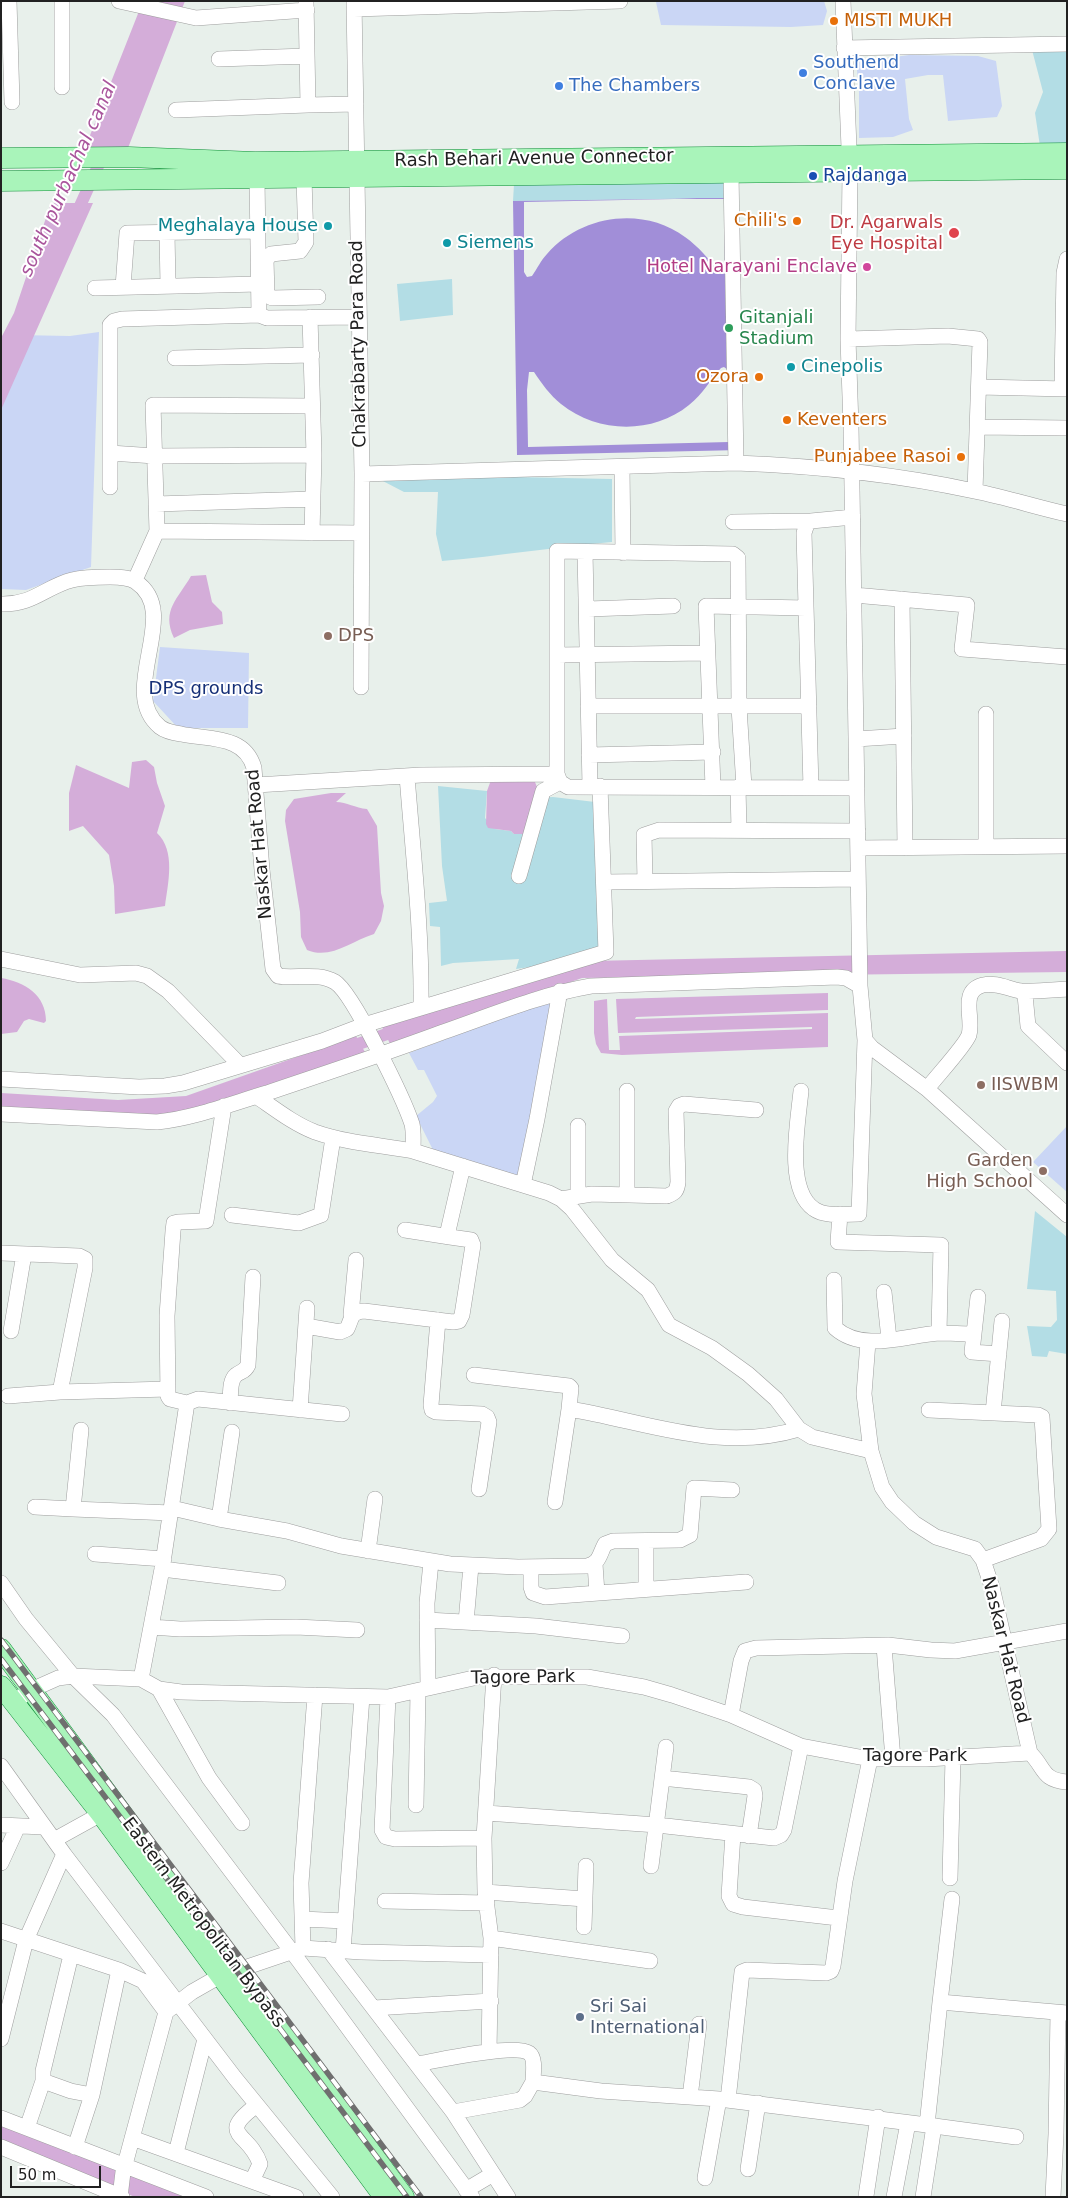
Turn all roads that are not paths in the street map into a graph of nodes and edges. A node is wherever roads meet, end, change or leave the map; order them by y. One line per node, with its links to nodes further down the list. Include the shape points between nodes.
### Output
1 (9, 1): 11 (street)
2 (62, 1): 13 (street)
3 (620, 1): 6 (street)
4 (843, 1): 9 (street)
5 (127, 2): 7 (street, via 193,18)
6 (354, 5): 15 (street, Chakrabarty Para Road)
7 (307, 6): 10 (street)
8 (1067, 44): 9 (street)
9 (844, 48): 20 (street)
10 (307, 56): 12 (street); 16 (street)
11 (6, 57): 14 (street)
12 (219, 59)
13 (62, 87)
14 (12, 102)
15 (356, 104): 16 (street); 21 (street, Chakrabarty Para Road)
16 (308, 105): 17 (street)
17 (176, 110)
18 (1067, 153): 20 (main road, Rash Behari Avenue Connector)
19 (1, 158): 21 (main road, Rash Behari Avenue Connector, via 129,157)
20 (850, 163): 21 (main road, Rash Behari Avenue Connector); 22 (main road, Rash Behari Avenue Connector); 23 (main road, Rash Behari Avenue Connector); 38 (street)
21 (357, 169): 23 (main road, Rash Behari Avenue Connector); 25 (main road, Rash Behari Avenue Connector); 37 (street, Chakrabarty Para Road)
22 (1067, 169)
23 (731, 173): 49 (street)
24 (257, 178): 25 (main road, Rash Behari Avenue Connector); 26 (main road, Rash Behari Avenue Connector); 27 (street)
25 (304, 178): 34 (street, via 306,242 300,251 268,257 267,295 272,298)
26 (1, 181)
27 (258, 231): 28 (street); 30 (street)
28 (167, 233): 31 (street); 32 (street, via 127,233)
29 (1067, 259): 42 (street, via 1064,273)
30 (259, 284): 31 (street); 35 (street)
31 (168, 285): 32 (street)
32 (123, 287): 33 (street)
33 (95, 288)
34 (318, 297)
35 (259, 315): 36 (street, via 267,318); 46 (street, via 114,321 110,326)
36 (310, 317): 37 (street); 39 (street)
37 (358, 317): 52 (street, Chakrabarty Para Road)
38 (848, 339): 41 (street, via 948,336 978,340 981,347); 51 (street)
39 (312, 355): 40 (street); 43 (street)
40 (175, 358)
41 (979, 387): 42 (street); 44 (street)
42 (1065, 389)
43 (312, 406): 47 (street); 48 (street, via 153,405)
44 (978, 427): 45 (street); 54 (street)
45 (1067, 428)
46 (110, 453): 48 (street); 53 (street)
47 (314, 455): 48 (street); 55 (street)
48 (155, 456): 56 (street)
49 (736, 463): 50 (street); 51 (street)
50 (622, 467): 52 (street); 65 (street)
51 (852, 471): 54 (street); 58 (street)
52 (362, 474): 63 (street, Chakrabarty Para Road)
53 (110, 487)
54 (975, 491): 57 (street)
55 (313, 499): 56 (street); 62 (street)
56 (156, 504): 61 (street)
57 (1067, 514)
58 (853, 517): 59 (street); 67 (street)
59 (811, 521): 60 (street); 72 (street, via 804,533)
60 (732, 522)
61 (157, 531): 62 (street); 66 (street)
62 (312, 533): 63 (street)
63 (362, 534): 78 (street, Chakrabarty Para Road)
64 (586, 552): 65 (street); 73 (street); 76 (street, via 556,551)
65 (623, 553): 71 (street, via 733,554 738,558)
66 (135, 580): 69 (street, via 97,577 73,580 27,601); 90 (street, Naskar Hat Road, via 151,600 154,617 144,682 146,705 153,720 161,728 173,732 232,742 245,749 251,756)
67 (854, 595): 68 (street); 85 (street)
68 (902, 599): 77 (street, via 967,605 962,649); 84 (street)
69 (1, 604)
70 (673, 606): 73 (street)
71 (738, 606): 72 (street); 74 (street, via 706,606); 80 (street)
72 (806, 608): 81 (street)
73 (588, 609): 75 (street)
74 (707, 653): 75 (street); 82 (street)
75 (587, 654): 76 (street); 79 (street)
76 (557, 655): 89 (street)
77 (1067, 657)
78 (361, 687)
79 (588, 706): 82 (street); 87 (street)
80 (739, 706): 81 (street); 82 (street); 93 (street)
81 (809, 706): 94 (street)
82 (710, 707): 86 (street)
83 (986, 714): 99 (street)
84 (904, 736): 85 (street); 101 (street)
85 (856, 739): 95 (street)
86 (713, 752): 87 (street); 92 (street)
87 (589, 756): 91 (street)
88 (407, 776): 89 (street); 90 (street); 111 (street, via 422,960)
89 (558, 778): 91 (street, via 568,787); 102 (street, via 543,790)
90 (256, 785): 112 (street, Naskar Hat Road, via 273,969 278,976 316,976 335,982)
91 (595, 786): 92 (street); 105 (street)
92 (713, 787): 93 (street)
93 (741, 787): 94 (street); 96 (street)
94 (811, 788): 95 (street)
95 (857, 788): 97 (street)
96 (739, 830): 97 (street); 104 (street, via 649,832 644,835 643,844)
97 (858, 831): 100 (street)
98 (1067, 846): 99 (street)
99 (986, 847): 101 (street)
100 (858, 848): 101 (street); 103 (street)
101 (905, 848)
102 (519, 876)
103 (858, 879): 104 (street); 107 (street)
104 (645, 881): 105 (street)
105 (605, 882): 111 (street, via 606,952)
106 (1, 959): 116 (street, via 80,975 136,973 147,976 168,991)
107 (861, 982): 109 (street, via 837,977 618,984); 113 (street)
108 (1067, 989): 110 (street)
109 (560, 991): 114 (street); 129 (street)
110 (1020, 991): 115 (street, via 1025,995 1028,1026); 118 (street, via 995,984 983,985 970,993 969,1034)
111 (421, 1008): 112 (street)
112 (366, 1028): 114 (street); 116 (street)
113 (865, 1040): 118 (street); 133 (street, via 859,1214)
114 (378, 1052): 121 (street); 127 (street, via 413,1126)
115 (1067, 1063)
116 (239, 1064): 117 (street, via 165,1086)
117 (1, 1080)
118 (927, 1089): 135 (street)
119 (627, 1091): 130 (street)
120 (801, 1091): 133 (street, via 795,1171 797,1186 801,1196 814,1209)
121 (256, 1096): 122 (street); 126 (street, via 299,1125)
122 (224, 1106): 124 (street, via 191,1117 157,1122); 157 (street, via 206,1221 174,1223 168,1292)
123 (756, 1110): 130 (street, via 679,1106 676,1111 677,1190 667,1196)
124 (1, 1114)
125 (578, 1126): 131 (street)
126 (334, 1138): 127 (street); 134 (street, via 321,1215 299,1223)
127 (413, 1151): 128 (street)
128 (463, 1166): 129 (street); 137 (street, via 448,1231)
129 (523, 1185): 132 (street)
130 (627, 1195): 131 (street)
131 (578, 1196): 132 (street)
132 (561, 1199): 167 (street, via 612,1260 648,1290 669,1325 712,1348 748,1374 776,1399)
133 (840, 1214): 151 (street, via 838,1242 941,1245)
134 (232, 1215)
135 (1067, 1215)
136 (405, 1230): 137 (street)
137 (450, 1237): 147 (street, via 471,1240 473,1254 460,1320)
138 (1, 1253): 139 (street)
139 (24, 1254): 150 (street); 158 (street, via 85,1259 86,1268)
140 (356, 1260): 146 (street)
141 (253, 1278): 161 (street, via 248,1366 231,1381)
142 (834, 1280): 154 (street, via 835,1328 840,1333)
143 (884, 1292): 153 (street)
144 (978, 1297): 152 (street)
145 (307, 1308): 149 (street)
146 (351, 1315): 147 (street, via 364,1311); 149 (street, via 347,1329 340,1332)
147 (438, 1320): 171 (street, via 432,1410 487,1417 489,1422)
148 (1002, 1320): 155 (street)
149 (306, 1326): 163 (street)
150 (11, 1331)
151 (939, 1333): 152 (street); 153 (street)
152 (974, 1334): 155 (street, via 972,1352)
153 (889, 1339): 154 (street)
154 (868, 1342): 170 (street, Naskar Hat Road, via 864,1394)
155 (999, 1354): 165 (street)
156 (474, 1374): 162 (street, via 569,1386)
157 (168, 1389): 158 (street); 160 (street, via 170,1399)
158 (60, 1392): 159 (street)
159 (8, 1396)
160 (187, 1403): 161 (street, via 198,1400); 177 (street)
161 (230, 1403): 163 (street)
162 (569, 1409): 167 (street, via 715,1439 755,1439); 174 (street)
163 (300, 1410): 166 (street)
164 (929, 1410): 165 (street)
165 (993, 1413): 182 (street, via 1042,1417 1049,1529 1042,1539)
166 (342, 1414)
167 (799, 1429): 170 (street, via 827,1442)
168 (81, 1430): 176 (street)
169 (232, 1432): 178 (street)
170 (871, 1451): 182 (street, Naskar Hat Road, via 882,1487 892,1502 936,1538 975,1549)
171 (479, 1489)
172 (732, 1490): 179 (street, via 694,1488 690,1535 680,1540)
173 (375, 1499): 180 (street)
174 (554, 1502)
175 (35, 1508): 176 (street)
176 (73, 1509): 177 (street)
177 (172, 1510): 178 (street); 184 (street)
178 (219, 1519): 180 (street)
179 (646, 1541): 185 (street, via 604,1544); 191 (street)
180 (368, 1551): 183 (street)
181 (95, 1554): 184 (street)
182 (983, 1560): 199 (street, Naskar Hat Road)
183 (431, 1562): 186 (street); 193 (street)
184 (163, 1564): 190 (street); 195 (street)
185 (595, 1564): 187 (street); 192 (street)
186 (471, 1566): 187 (street); 194 (street)
187 (530, 1567): 192 (street, via 531,1587 538,1596)
188 (746, 1582): 191 (street)
189 (1, 1583): 202 (street)
190 (278, 1583)
191 (646, 1589): 192 (street)
192 (597, 1593)
193 (427, 1620): 194 (street); 208 (street)
194 (466, 1622): 198 (street)
195 (151, 1627): 196 (street); 204 (street)
196 (357, 1630)
197 (1067, 1631): 199 (street)
198 (622, 1636)
199 (1004, 1641): 200 (street, via 955,1650); 216 (street, Naskar Hat Road)
200 (884, 1646): 213 (street, via 756,1648 745,1651); 219 (street)
201 (1, 1649): 206 (main road, Eastern Metropolitan Bypass)
202 (73, 1676): 204 (street, Tagore Park); 206 (street, Tagore Park); 251 (street, via 113,1715)
203 (494, 1676): 208 (street, Tagore Park, via 458,1680); 213 (street, Tagore Park, via 564,1675 607,1679); 224 (street)
204 (141, 1679): 207 (street, Tagore Park)
205 (1, 1686): 212 (main road)
206 (28, 1686): 212 (street, Tagore Park); 257 (main road, Eastern Metropolitan Bypass, via 148,1850)
207 (159, 1688): 209 (street, Tagore Park, via 181,1692); 226 (street, via 209,1778)
208 (423, 1690): 211 (street, Tagore Park); 223 (street)
209 (315, 1695): 210 (street, Tagore Park); 245 (street, via 301,1883)
210 (362, 1697): 211 (street, Tagore Park); 246 (street)
211 (388, 1697): 233 (street, via 382,1830 386,1836 394,1839)
212 (14, 1702): 225 (main road)
213 (731, 1715): 214 (street, Tagore Park)
214 (801, 1746): 218 (street, Tagore Park); 232 (street, via 784,1830 774,1838)
215 (666, 1747): 221 (street)
216 (1030, 1753): 217 (street, Tagore Park); 222 (street, Naskar Hat Road, via 1044,1774)
217 (953, 1758): 219 (street, Tagore Park); 239 (street)
218 (870, 1759): 219 (street, Tagore Park); 244 (street)
219 (893, 1759)
220 (1, 1766): 230 (street)
221 (662, 1778): 228 (street); 232 (street, via 754,1790)
222 (1067, 1782)
223 (416, 1805)
224 (486, 1813): 228 (street); 233 (street)
225 (101, 1814): 234 (street); 257 (main road)
226 (242, 1823)
227 (1, 1825): 229 (street)
228 (657, 1825): 231 (street); 238 (street)
229 (18, 1826): 230 (street); 236 (street)
230 (43, 1827): 234 (street)
231 (733, 1834): 232 (street); 244 (street, via 730,1896 733,1904)
232 (749, 1836)
233 (484, 1838): 240 (street)
234 (54, 1840): 235 (street)
235 (64, 1854): 250 (street); 261 (street)
236 (1, 1863)
237 (586, 1866): 241 (street)
238 (651, 1866)
239 (950, 1878)
240 (486, 1898): 241 (street); 243 (street); 249 (street)
241 (585, 1899): 247 (street)
242 (952, 1899): 259 (street)
243 (385, 1901)
244 (838, 1918): 273 (street, via 831,1971 742,1972)
245 (302, 1919): 246 (street); 251 (street)
246 (346, 1921): 252 (street)
247 (584, 1926)
248 (1, 1932): 250 (street)
249 (491, 1938): 254 (street); 255 (street)
250 (26, 1940): 253 (street); 260 (street)
251 (297, 1950): 252 (street); 257 (street); 293 (street)
252 (336, 1950): 254 (street); 262 (street)
253 (71, 1955): 256 (street); 269 (street)
254 (491, 1955): 258 (street)
255 (650, 1961)
256 (119, 1970): 261 (street, via 143,1981); 271 (street)
257 (229, 1973): 261 (street); 299 (main road); 300 (main road, Eastern Metropolitan Bypass)
258 (491, 2001): 262 (street); 267 (street)
259 (940, 2002): 263 (street); 280 (street)
260 (6, 2003): 266 (street)
261 (172, 2007): 265 (street); 284 (street)
262 (374, 2008): 268 (street)
263 (1063, 2013): 282 (street)
264 (699, 2024): 272 (street)
265 (205, 2038): 275 (street); 287 (street)
266 (1, 2039)
267 (489, 2051): 268 (street); 270 (street, via 530,2053)
268 (416, 2064): 276 (street)
269 (43, 2081): 271 (street); 281 (street)
270 (533, 2082): 272 (street); 276 (street, via 520,2100)
271 (92, 2095): 286 (street)
272 (690, 2097): 273 (street)
273 (724, 2100): 274 (street); 291 (street)
274 (758, 2103): 278 (street); 289 (street)
275 (257, 2105): 292 (street, via 236,2124 237,2131 260,2164); 298 (street)
276 (453, 2112): 290 (street)
277 (1, 2118): 281 (street)
278 (878, 2118): 279 (street); 295 (street)
279 (908, 2123): 280 (street); 302 (street)
280 (931, 2125): 283 (street); 303 (street)
281 (27, 2128): 286 (street)
282 (1062, 2135): 304 (street)
283 (1016, 2137)
284 (132, 2138): 287 (street); 288 (street)
285 (1, 2147): 294 (street)
286 (74, 2147): 288 (street)
287 (176, 2153): 292 (street)
288 (124, 2169): 294 (street); 296 (street)
289 (748, 2169)
290 (493, 2174): 293 (street); 301 (street)
291 (705, 2178)
292 (252, 2181): 297 (street)
293 (469, 2193)
294 (121, 2194)
295 (866, 2196)
296 (206, 2197)
297 (296, 2197)
298 (332, 2197)
299 (384, 2197)
300 (404, 2197)
301 (508, 2197)
302 (894, 2197)
303 (923, 2197)
304 (1053, 2197)

